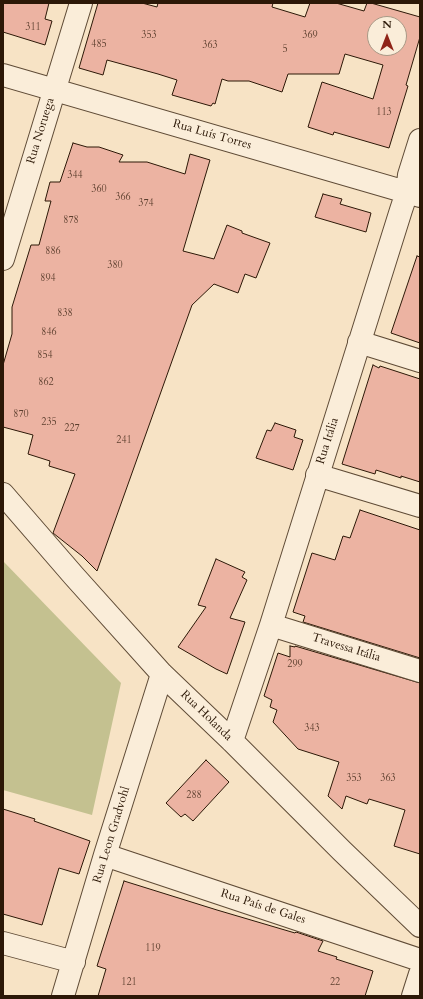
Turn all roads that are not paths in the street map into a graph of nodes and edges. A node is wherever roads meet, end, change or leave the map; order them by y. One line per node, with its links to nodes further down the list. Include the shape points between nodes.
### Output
1 (81, 3): 3 (street, Rua Noruega)
2 (3, 75): 3 (street, Rua Luís Torres)
3 (54, 89): 5 (street, Rua Luís Torres); 6 (street, Rua Noruega)
4 (420, 140): 5 (street, Rua Itália, via 409,175)
5 (413, 194): 7 (street, Rua Itália)
6 (3, 259)
7 (359, 342): 8 (street); 9 (street, Rua Itália)
8 (420, 361)
9 (317, 475): 11 (street); 12 (street, Rua Itália)
10 (3, 494): 14 (street, Rua Holanda)
11 (420, 506)
12 (271, 624): 13 (street, Travessa Itália); 15 (street, Rua Itália)
13 (420, 671)
14 (162, 674): 15 (street, Rua Holanda); 16 (street, Rua Leon Gradvohl)
15 (232, 741): 17 (street, Rua Holanda)
16 (105, 855): 19 (street, Rua País de Gales); 20 (street, Rua Leon Gradvohl)
17 (420, 926)
18 (3, 943): 20 (street)
19 (420, 960)
20 (74, 962): 22 (street, Rua Leon Gradvohl)
21 (420, 974): 23 (street)
22 (63, 996)
23 (413, 996)

